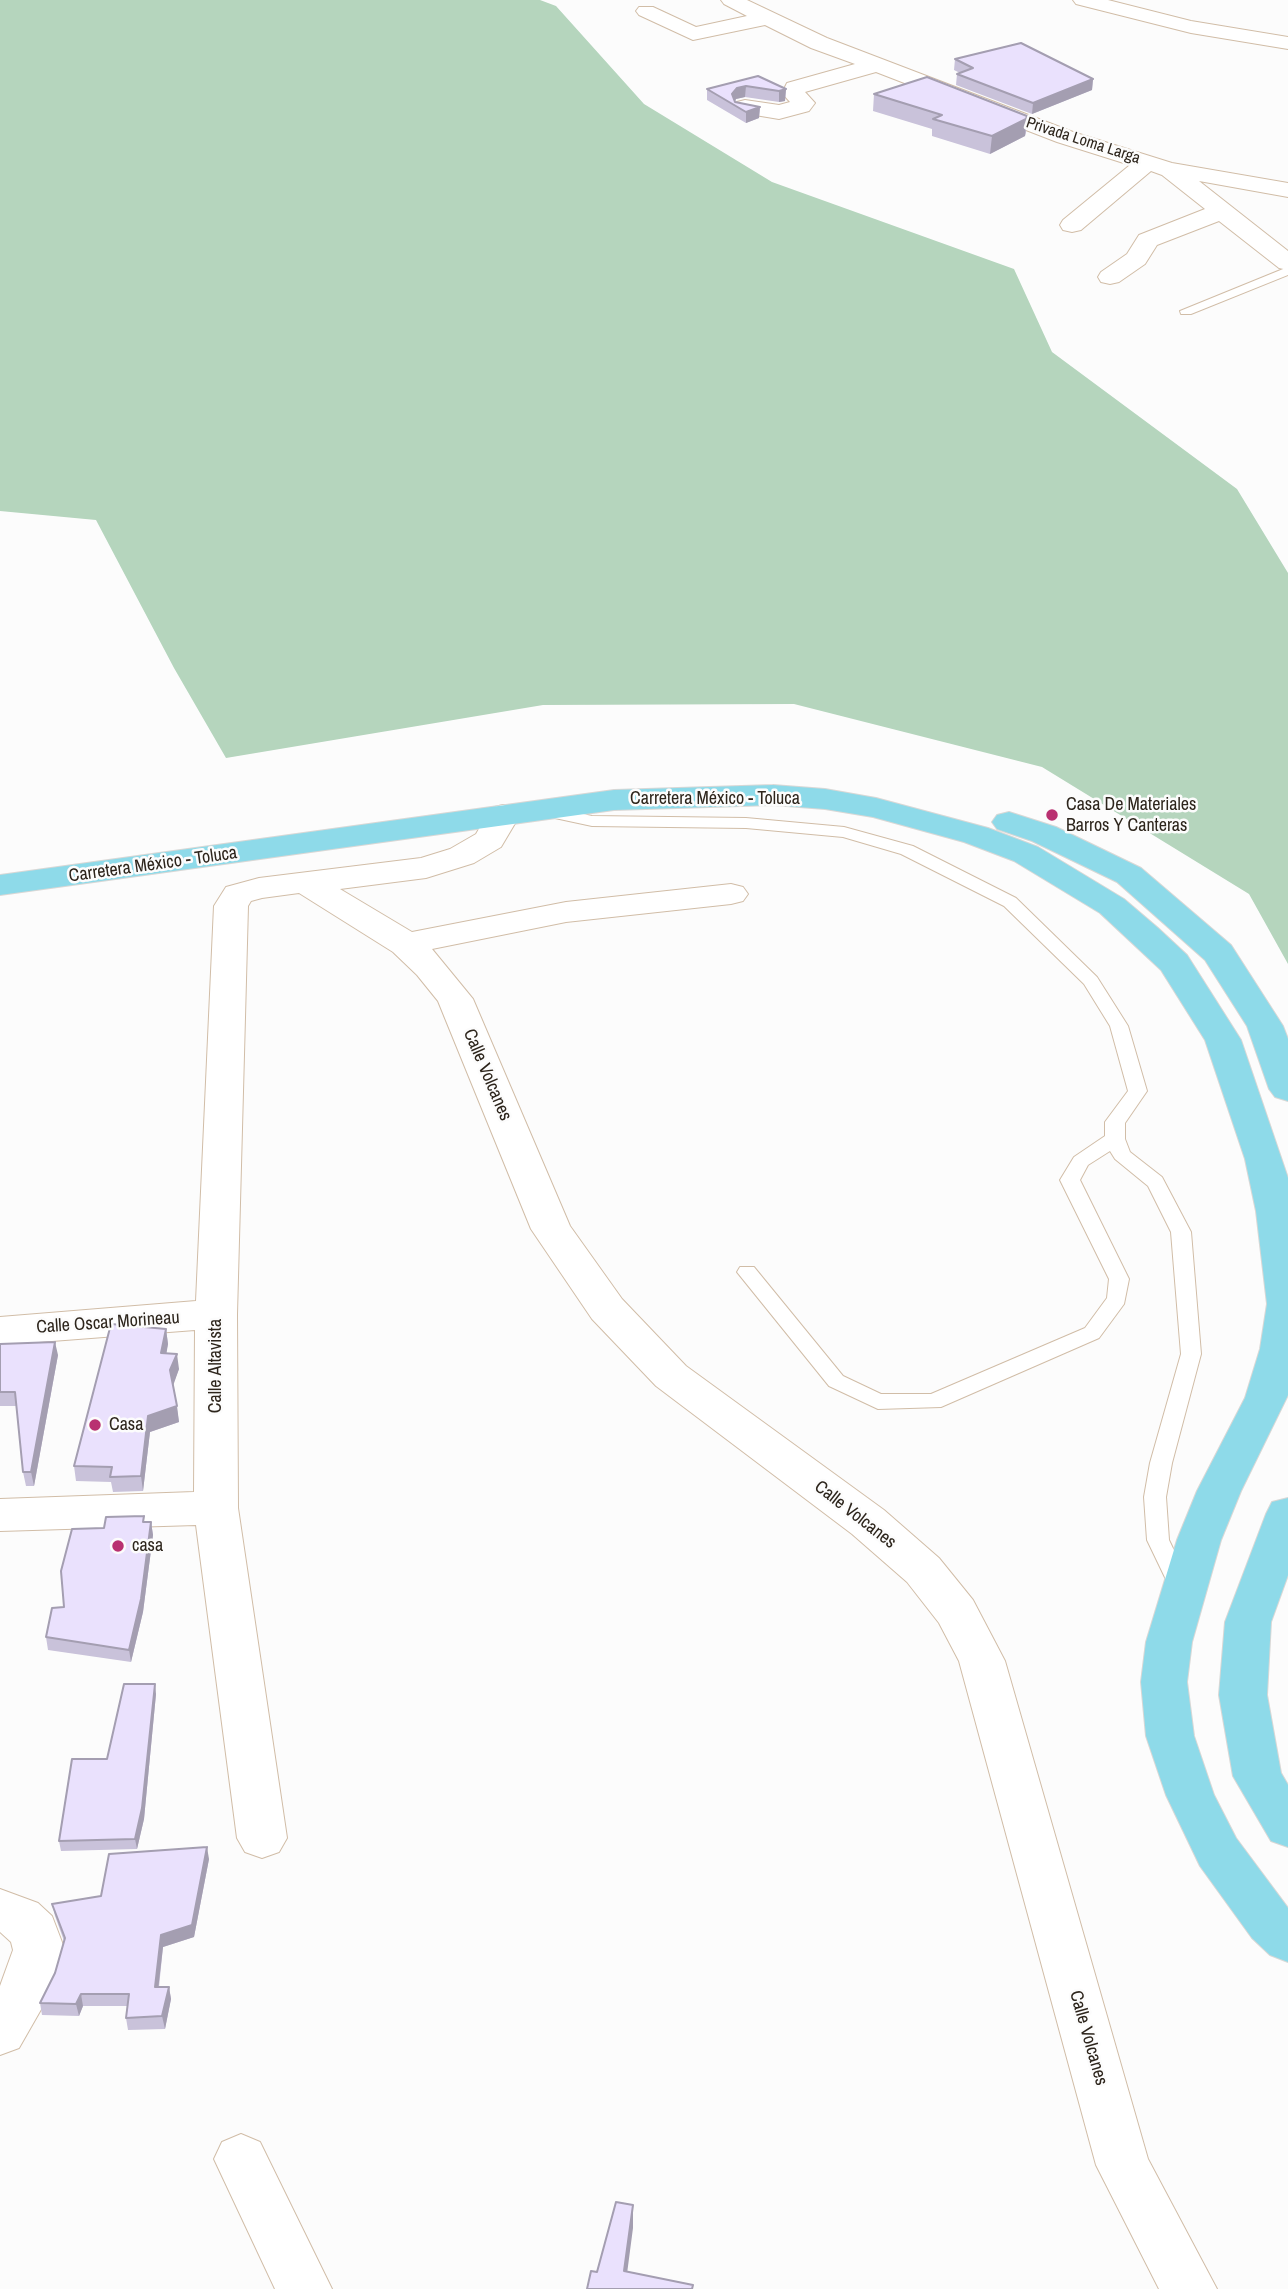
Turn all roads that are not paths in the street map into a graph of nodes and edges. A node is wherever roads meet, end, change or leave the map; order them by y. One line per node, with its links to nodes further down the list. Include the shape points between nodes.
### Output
1 (731, 0): 4 (street, Privada Loma Larga)
2 (1083, 0): 5 (street, via 1191,27)
3 (646, 11): 4 (street, via 693,34)
4 (767, 18): 6 (street, Privada Loma Larga)
5 (1288, 43)
6 (877, 65): 7 (street, via 795,88 793,93 804,103 801,106 779,112); 8 (street, Privada Loma Larga, via 1065,137)
7 (745, 107)
8 (1158, 165): 9 (street, Privada Loma Larga); 10 (street); 11 (street)
9 (1288, 190)
10 (1222, 211): 12 (street); 14 (street, via 1148,240 1136,258)
11 (1072, 225)
12 (1288, 263)
13 (1288, 271): 15 (lane)
14 (1110, 277)
15 (1186, 311)
16 (519, 812): 18 (street, via 489,840 462,856 426,868); 19 (main road, Carretera México - Toluca); 23 (lane, via 592,821 746,823 844,832 906,850 959,874 1010,902 1091,981 1119,1026 1138,1091 1115,1122); 30 (main road, Carretera México - Toluca, via 671,796 773,796 825,799 932,821 1026,854 1061,874 1112,906 1174,963 1223,1040 1264,1159 1276,1211 1287,1304 1281,1349 1266,1398 1219,1491)
17 (0, 862): 22 (main road, Carretera México - Toluca, via 612,782 724,773 883,788 966,807 1044,834 1129,876 1218,953 1265,1026)
18 (308, 884): 21 (street, Calle Volcanes); 25 (street, Calle Altavista, via 259,887 238,894 231,906)
19 (0, 885)
20 (731, 894): 21 (street, via 566,912)
21 (406, 944): 38 (street, Calle Volcanes, via 455,999 551,1229 607,1309 671,1376 877,1530 923,1570 957,1612 982,1661 1123,2165)
22 (1288, 1089)
23 (1115, 1139): 24 (lane, via 1081,1161 1070,1180 1119,1279 1117,1300 1092,1333 933,1402 878,1401 836,1381); 30 (lane, via 1122,1155 1155,1182 1181,1232 1191,1354 1155,1497 1158,1540)
24 (747, 1272)
25 (216, 1314): 26 (street, Calle Oscar Morineau); 27 (street, Calle Altavista)
26 (0, 1331)
27 (216, 1508): 29 (street); 32 (street, Calle Altavista)
28 (1288, 1514): 31 (main road, via 1248,1622 1242,1695 1257,1776)
29 (0, 1515)
30 (1184, 1594): 34 (main road, Carretera México - Toluca, via 1169,1642 1164,1682 1170,1736 1190,1795 1218,1852 1270,1923)
31 (1288, 1827)
32 (262, 1838)
33 (0, 1910): 35 (street, via 20,1918 34,1931 38,1950 29,1984)
34 (1288, 1940)
35 (0, 2032)
36 (241, 2159): 37 (street)
37 (304, 2289)
38 (1189, 2289)

